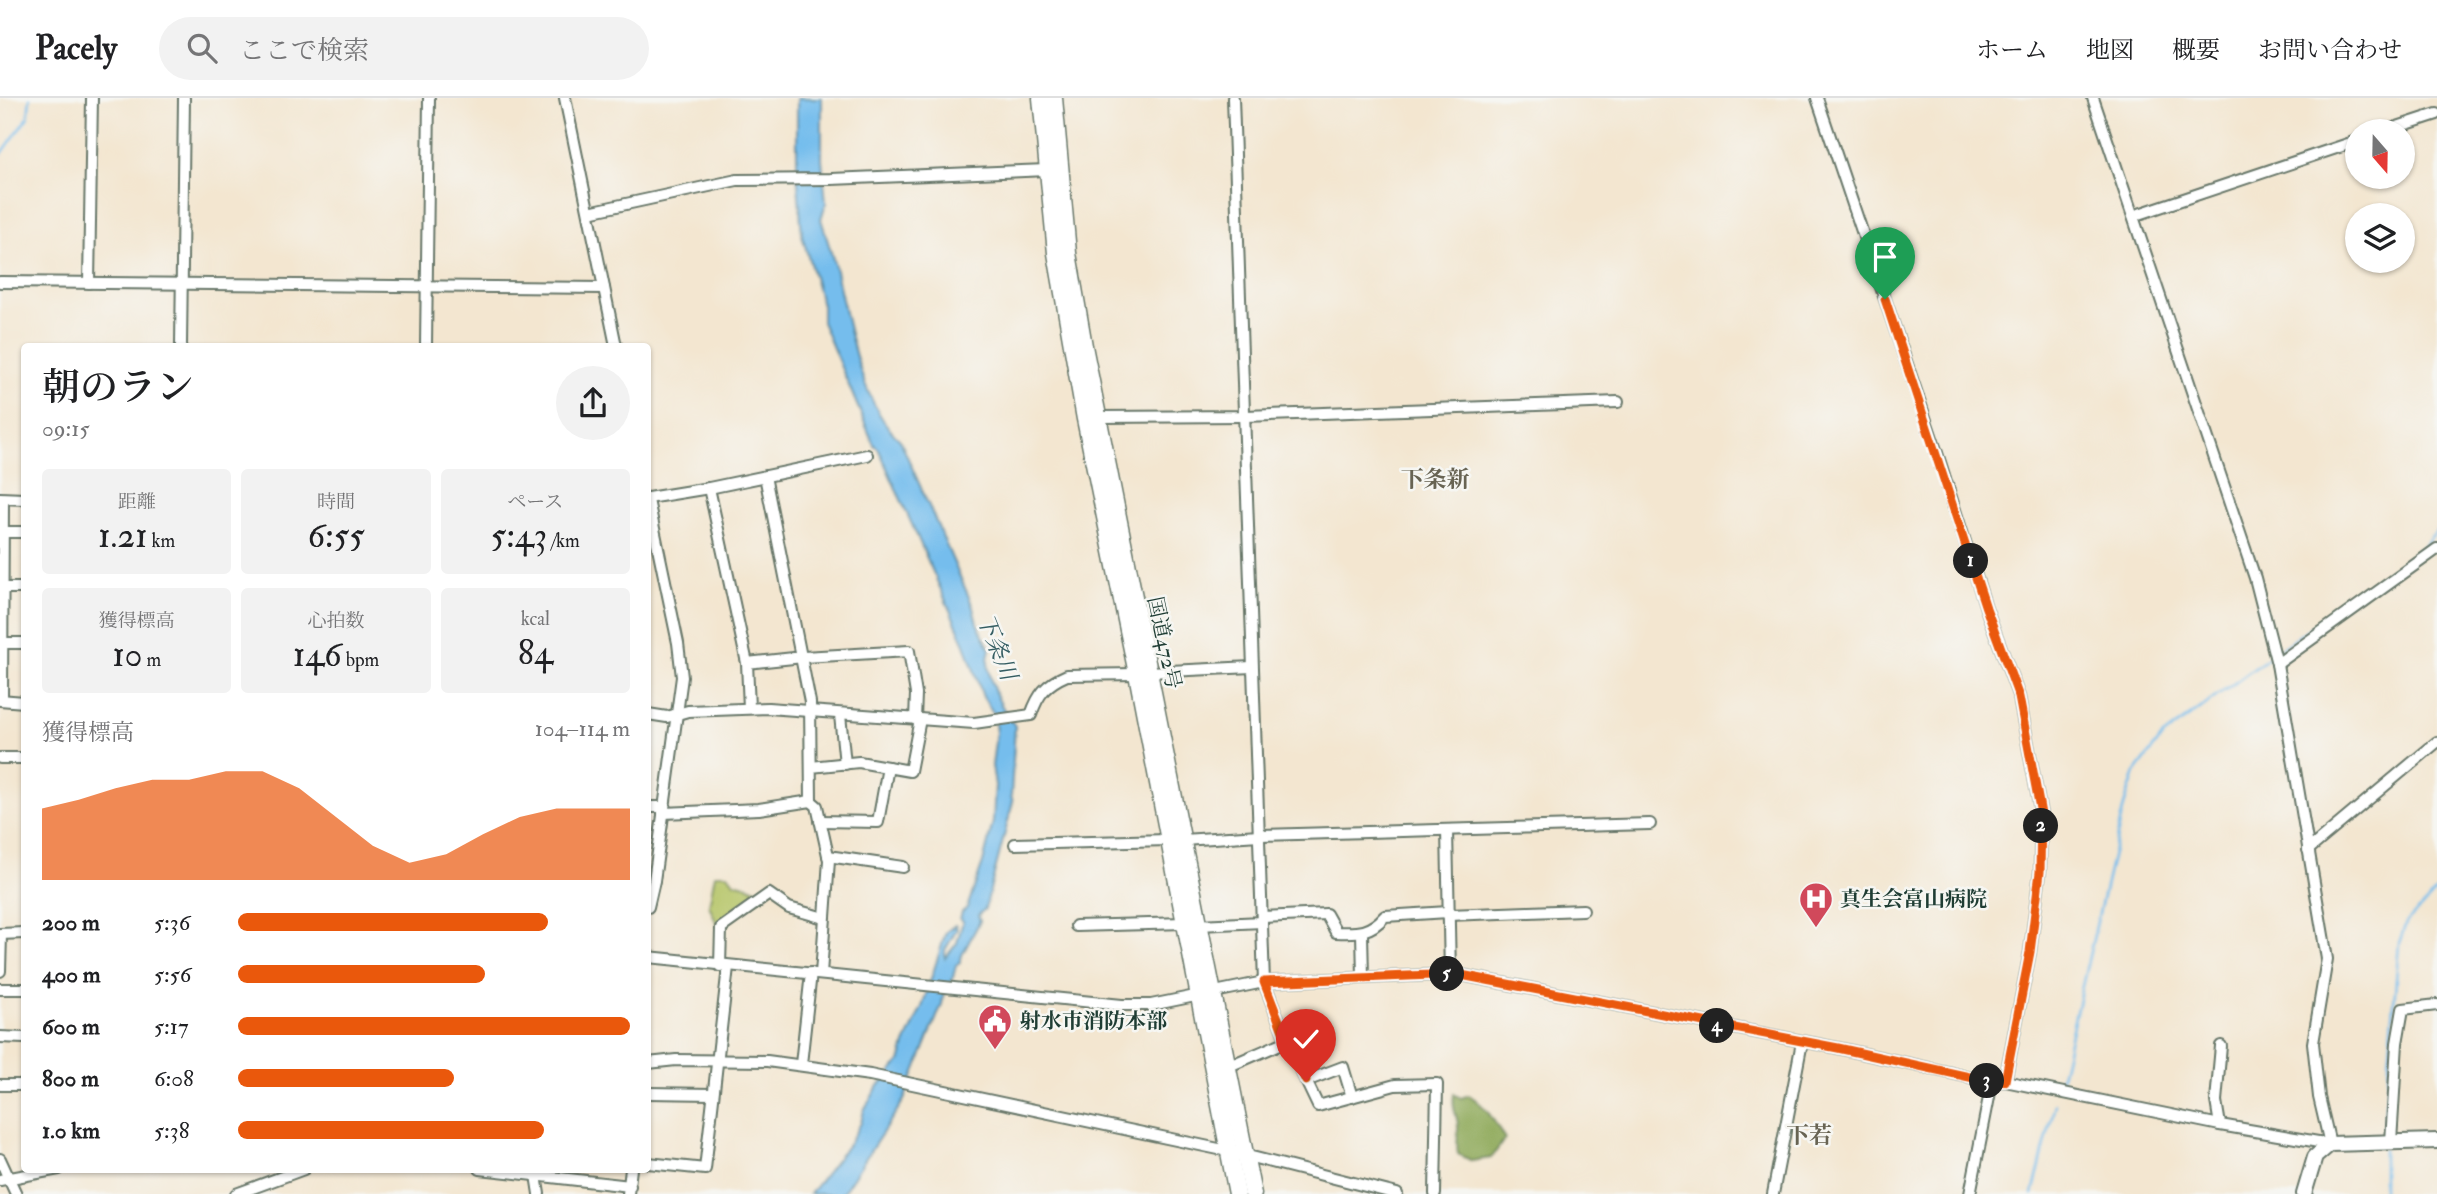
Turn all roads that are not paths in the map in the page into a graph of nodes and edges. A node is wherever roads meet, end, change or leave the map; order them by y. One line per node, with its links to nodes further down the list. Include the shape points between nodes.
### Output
1 (92, 98): 17 (street)
2 (184, 98): 18 (street)
3 (429, 98): 19 (street)
4 (565, 98): 14 (street)
5 (1041, 98): 13 (highway, 国道472号)
6 (1054, 98): 26 (highway, 国道472号, via 1068,253)
7 (1233, 98): 25 (street)
8 (1817, 98): 104 (street, via 2019,697 2041,814 2040,872)
9 (2093, 98): 15 (street)
10 (2437, 114): 11 (street)
11 (2415, 121)
12 (2345, 145): 15 (street)
13 (1047, 170): 14 (street, via 737,180); 46 (highway, 国道472号, via 1056,253 1086,419)
14 (589, 212): 20 (street)
15 (2133, 216): 44 (street, via 2255,578)
16 (0, 282): 17 (street)
17 (89, 283): 18 (street)
18 (182, 283): 19 (street); 21 (street)
19 (427, 286): 20 (street); 22 (street)
20 (604, 288): 23 (street)
21 (181, 343)
22 (426, 343)
23 (615, 343)
24 (1618, 402): 25 (street)
25 (1245, 416): 26 (street); 45 (street)
26 (1100, 417): 46 (highway, 国道472号)
27 (867, 455): 28 (street)
28 (765, 476): 29 (street); 42 (street)
29 (709, 488): 30 (street); 43 (street)
30 (651, 498)
31 (2, 499): 32 (street); 34 (street)
32 (21, 499)
33 (651, 514): 52 (street, via 682,669)
34 (3, 532): 35 (street); 37 (street)
35 (21, 532)
36 (2437, 549): 44 (street)
37 (1, 560): 38 (street)
38 (2, 588): 39 (street); 40 (street)
39 (21, 588)
40 (3, 643): 41 (street); 47 (street)
41 (21, 643)
42 (803, 657): 43 (street); 50 (street); 54 (street, via 909,652)
43 (747, 663): 49 (street)
44 (2277, 664): 70 (street)
45 (1252, 667): 46 (street); 67 (street)
46 (1143, 673): 54 (street, via 1056,679 1038,695 1027,716 979,723); 68 (highway, 国道472号)
47 (1, 700): 48 (street)
48 (21, 702)
49 (749, 708): 50 (street); 52 (street)
50 (809, 710): 53 (street); 59 (street)
51 (651, 714): 52 (street)
52 (677, 715): 63 (street)
53 (840, 715): 54 (street); 58 (street)
54 (918, 719): 60 (street, via 910,771)
55 (2437, 743): 70 (street)
56 (0, 758): 57 (street)
57 (21, 758)
58 (845, 764): 59 (street); 60 (street)
59 (811, 767): 61 (street)
60 (888, 767): 64 (street, via 878,822)
61 (811, 801): 63 (street, via 759,809); 64 (street)
62 (651, 808): 63 (street)
63 (663, 810): 73 (street)
64 (820, 821): 71 (street)
65 (1650, 824): 66 (street)
66 (1447, 830): 67 (street); 75 (street)
67 (1259, 835): 68 (street); 77 (street)
68 (1175, 840): 69 (street); 78 (highway, 国道472号)
69 (1015, 844)
70 (2308, 850): 114 (street, via 2327,959 2313,1043)
71 (828, 856): 72 (street); 76 (street)
72 (904, 867)
73 (651, 894)
74 (1583, 911): 75 (street)
75 (1448, 914): 81 (street, via 1385,916); 87 (street)
76 (824, 918): 84 (street, via 789,908 769,894 721,928); 86 (street)
77 (1262, 919): 78 (street); 81 (street, via 1326,914 1336,932); 89 (street)
78 (1192, 924): 79 (street); 92 (highway, 国道472号)
79 (1076, 926)
80 (21, 933): 82 (street)
81 (1362, 933): 88 (street)
82 (0, 934): 85 (street)
83 (651, 957): 84 (street)
84 (724, 966): 86 (street); 99 (street)
85 (0, 971)
86 (816, 974): 92 (street, via 1122,1005 1151,1005); 101 (street)
87 (1450, 974): 88 (street); 97 (street)
88 (1363, 977): 89 (street)
89 (1264, 982): 92 (street); 96 (street)
90 (0, 989): 91 (street)
91 (21, 989)
92 (1206, 993): 102 (highway, 国道472号); 115 (highway, 国道472号)
93 (2437, 1005): 113 (street, via 2403,1009)
94 (0, 1037): 95 (street)
95 (21, 1038)
96 (1287, 1041): 102 (street); 103 (street)
97 (1802, 1042): 105 (street); 135 (street)
98 (2221, 1046): 111 (street)
99 (718, 1059): 100 (street); 101 (street); 109 (street)
100 (651, 1063)
101 (801, 1064): 115 (street)
102 (1227, 1067): 116 (highway, 国道472号)
103 (1306, 1081): 110 (street, via 1318,1106); 110 (street, via 1342,1067)
104 (2005, 1081): 105 (street); 111 (street)
105 (1992, 1082): 136 (street)
106 (0, 1085): 107 (street)
107 (21, 1085)
108 (651, 1093): 109 (street)
109 (713, 1094): 118 (street, via 705,1169)
110 (1352, 1097): 134 (street, via 1395,1085 1437,1084)
111 (2220, 1125): 114 (street)
112 (2437, 1141): 113 (main road)
113 (2391, 1142): 114 (main road)
114 (2330, 1144): 137 (main road, via 2315,1157)
115 (1228, 1151): 116 (street); 131 (highway, 国道472号)
116 (1245, 1155): 132 (highway, 国道472号); 133 (street)
117 (0, 1159): 124 (street)
118 (651, 1163)
119 (37, 1173): 124 (street)
120 (285, 1173): 128 (street)
121 (522, 1173): 123 (street)
122 (587, 1173): 125 (street)
123 (536, 1175): 125 (street); 129 (street)
124 (5, 1179): 127 (street)
125 (585, 1181): 126 (street); 130 (street)
126 (629, 1190)
127 (16, 1194)
128 (236, 1194)
129 (539, 1194)
130 (580, 1194)
131 (1237, 1194)
132 (1253, 1194)
133 (1397, 1194)
134 (1435, 1194)
135 (1773, 1194)
136 (1970, 1194)
137 (2304, 1194)

